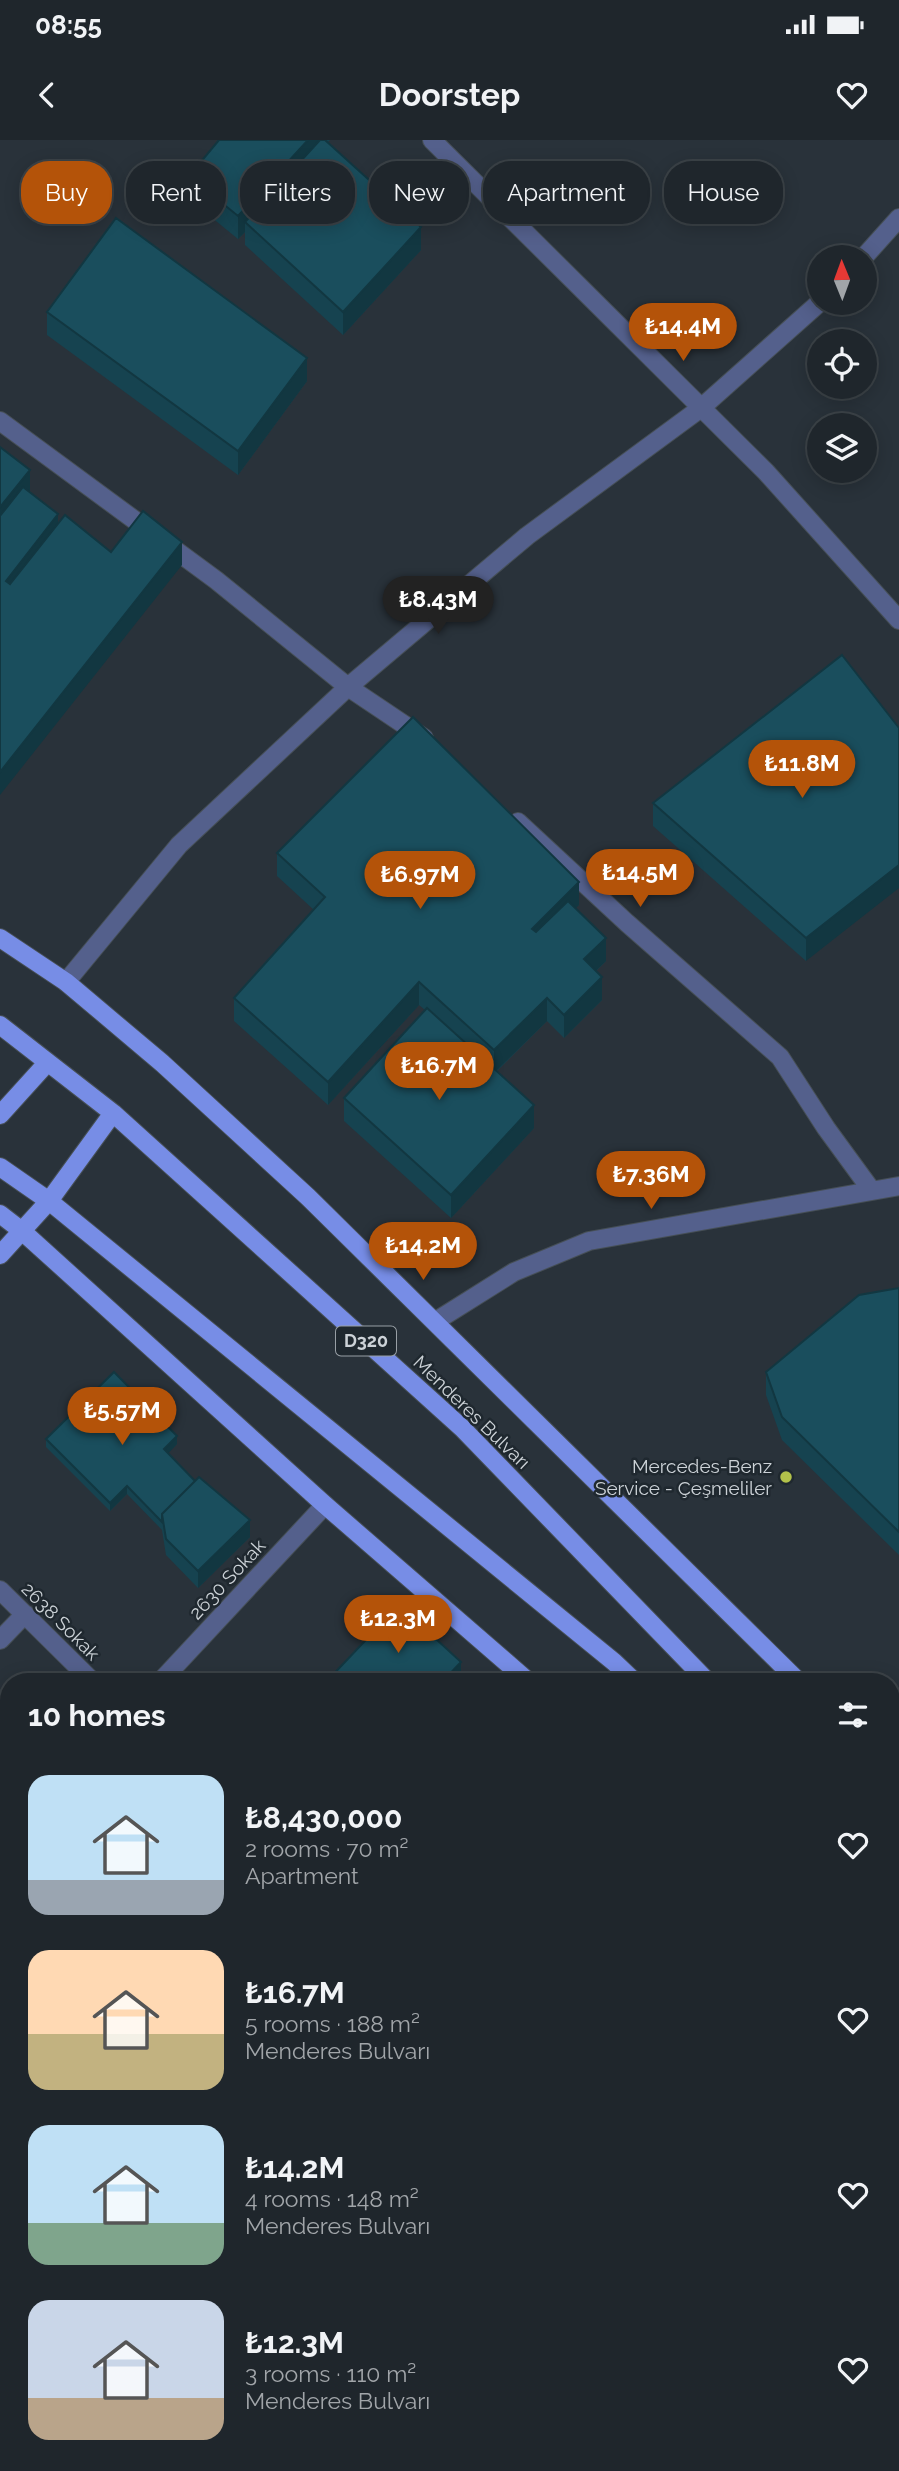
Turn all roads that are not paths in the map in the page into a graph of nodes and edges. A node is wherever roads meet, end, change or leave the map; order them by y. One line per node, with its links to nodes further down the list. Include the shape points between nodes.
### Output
1 (432, 140): 5 (street)
2 (899, 218): 3 (street)
3 (875, 245)
4 (807, 314): 5 (street)
5 (701, 408): 7 (street, via 766,472); 8 (street, via 527,536)
6 (0, 421): 8 (street, via 216,580)
7 (899, 620)
8 (348, 687): 9 (street); 12 (street, via 178,845)
9 (434, 744)
10 (505, 810): 19 (street, via 780,1057)
11 (0, 938): 12 (main road)
12 (66, 982): 24 (main road, via 171,1071)
13 (0, 1025): 14 (main road, Menderes Bulvarı / D320)
14 (47, 1063): 15 (main road, Menderes Bulvarı / D320); 16 (main road)
15 (114, 1113): 20 (main road); 33 (main road, Menderes Bulvarı / D320, via 462,1428)
16 (0, 1115)
17 (0, 1167): 20 (main road)
18 (899, 1186): 19 (street)
19 (872, 1191): 24 (street, via 589,1241 514,1272)
20 (49, 1200): 22 (main road); 32 (main road)
21 (0, 1214): 22 (main road)
22 (22, 1231): 23 (main road); 25 (main road)
23 (0, 1255)
24 (436, 1321): 34 (main road)
25 (325, 1505): 30 (street, 2630 Sokak); 31 (main road)
26 (0, 1590): 27 (street, 2638 Sokak)
27 (25, 1614): 28 (street); 29 (street, 2638 Sokak)
28 (0, 1640)
29 (84, 1673)
30 (168, 1673)
31 (519, 1673)
32 (626, 1673)
33 (699, 1673)
34 (790, 1673)

